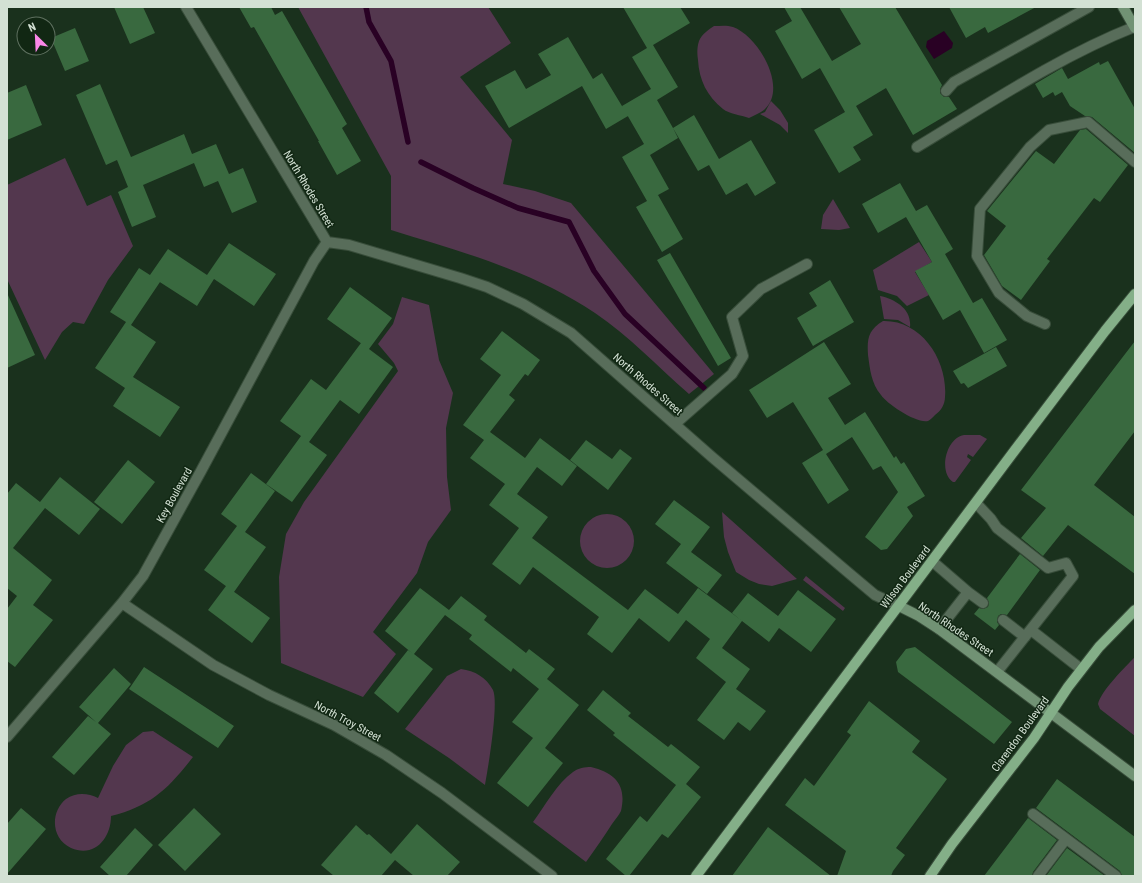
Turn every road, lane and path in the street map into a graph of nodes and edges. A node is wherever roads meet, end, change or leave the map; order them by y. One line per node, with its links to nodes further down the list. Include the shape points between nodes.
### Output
1 (186, 7): 8 (street, North Rhodes Street)
2 (1089, 7): 5 (street, via 954,82)
3 (1123, 7): 4 (street)
4 (1135, 27): 6 (street, via 1111,36 1026,81)
5 (946, 91)
6 (917, 147)
7 (1135, 162): 11 (street, via 1088,122 1049,130 1030,147 980,209 977,256 999,293 1027,316)
8 (327, 242): 12 (street, North Rhodes Street, via 348,245 467,280 523,304 571,333); 16 (street, Key Boulevard, via 314,261 143,576)
9 (807, 264): 12 (street, via 761,289 732,317 743,356 732,374)
10 (1135, 294): 13 (main road, Wilson Boulevard)
11 (1045, 324)
12 (675, 424): 18 (street, North Rhodes Street, via 875,595)
13 (976, 503): 14 (main road, Wilson Boulevard); 22 (street, via 997,528 1048,568 1066,563 1073,576)
14 (932, 561): 15 (street); 18 (main road, Wilson Boulevard)
15 (968, 592): 17 (street); 21 (street)
16 (122, 603): 26 (street, Key Boulevard); 30 (street, North Troy Street, via 213,665 334,725 386,755 442,793)
17 (983, 603)
18 (899, 606): 21 (street, North Rhodes Street); 31 (main road, Wilson Boulevard)
19 (1135, 610): 23 (main road, Clarendon Boulevard)
20 (1003, 620): 22 (street)
21 (939, 629): 24 (street, North Rhodes Street)
22 (1028, 634): 23 (street); 24 (street)
23 (1081, 669): 25 (main road, Clarendon Boulevard)
24 (997, 672): 25 (street, North Rhodes Street)
25 (1051, 712): 27 (street, North Rhodes Street); 32 (main road, Clarendon Boulevard)
26 (7, 736)
27 (1135, 776)
28 (1033, 814): 29 (street)
29 (1066, 839): 33 (street); 34 (street)
30 (552, 876)
31 (696, 876)
32 (930, 876)
33 (1038, 876)
34 (1116, 876)

